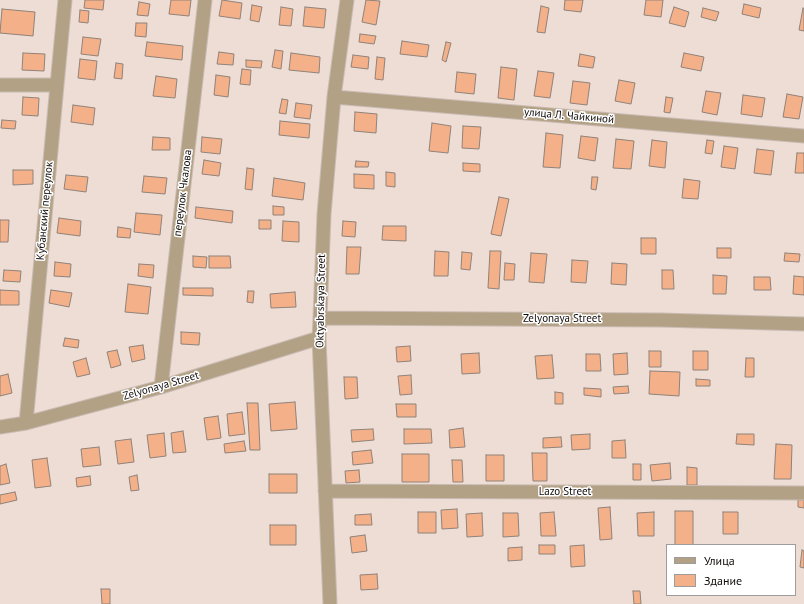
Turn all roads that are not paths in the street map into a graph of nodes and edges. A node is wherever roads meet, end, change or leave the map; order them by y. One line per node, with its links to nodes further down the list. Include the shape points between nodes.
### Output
1 (65, 0): 5 (street, Кубанский переулок)
2 (205, 0): 11 (street, переулок Чкалова)
3 (347, 0): 6 (street, Oktyabrskaya Street)
4 (0, 85): 5 (street)
5 (57, 85): 12 (street, Кубанский переулок)
6 (334, 96): 7 (street, улица Л. Чайкиной); 8 (street, Oktyabrskaya Street, via 324,214)
7 (804, 136)
8 (320, 318): 9 (street, Zelyonaya Street, via 653,320); 10 (street, Oktyabrskaya Street)
9 (804, 324)
10 (319, 338): 11 (street, Zelyonaya Street); 14 (street, Oktyabrskaya Street)
11 (161, 387): 12 (street, Zelyonaya Street)
12 (26, 423): 13 (street, Zelyonaya Street)
13 (0, 428)
14 (325, 491): 15 (street, Lazo Street); 16 (street, Oktyabrskaya Street)
15 (804, 493)
16 (330, 604)

